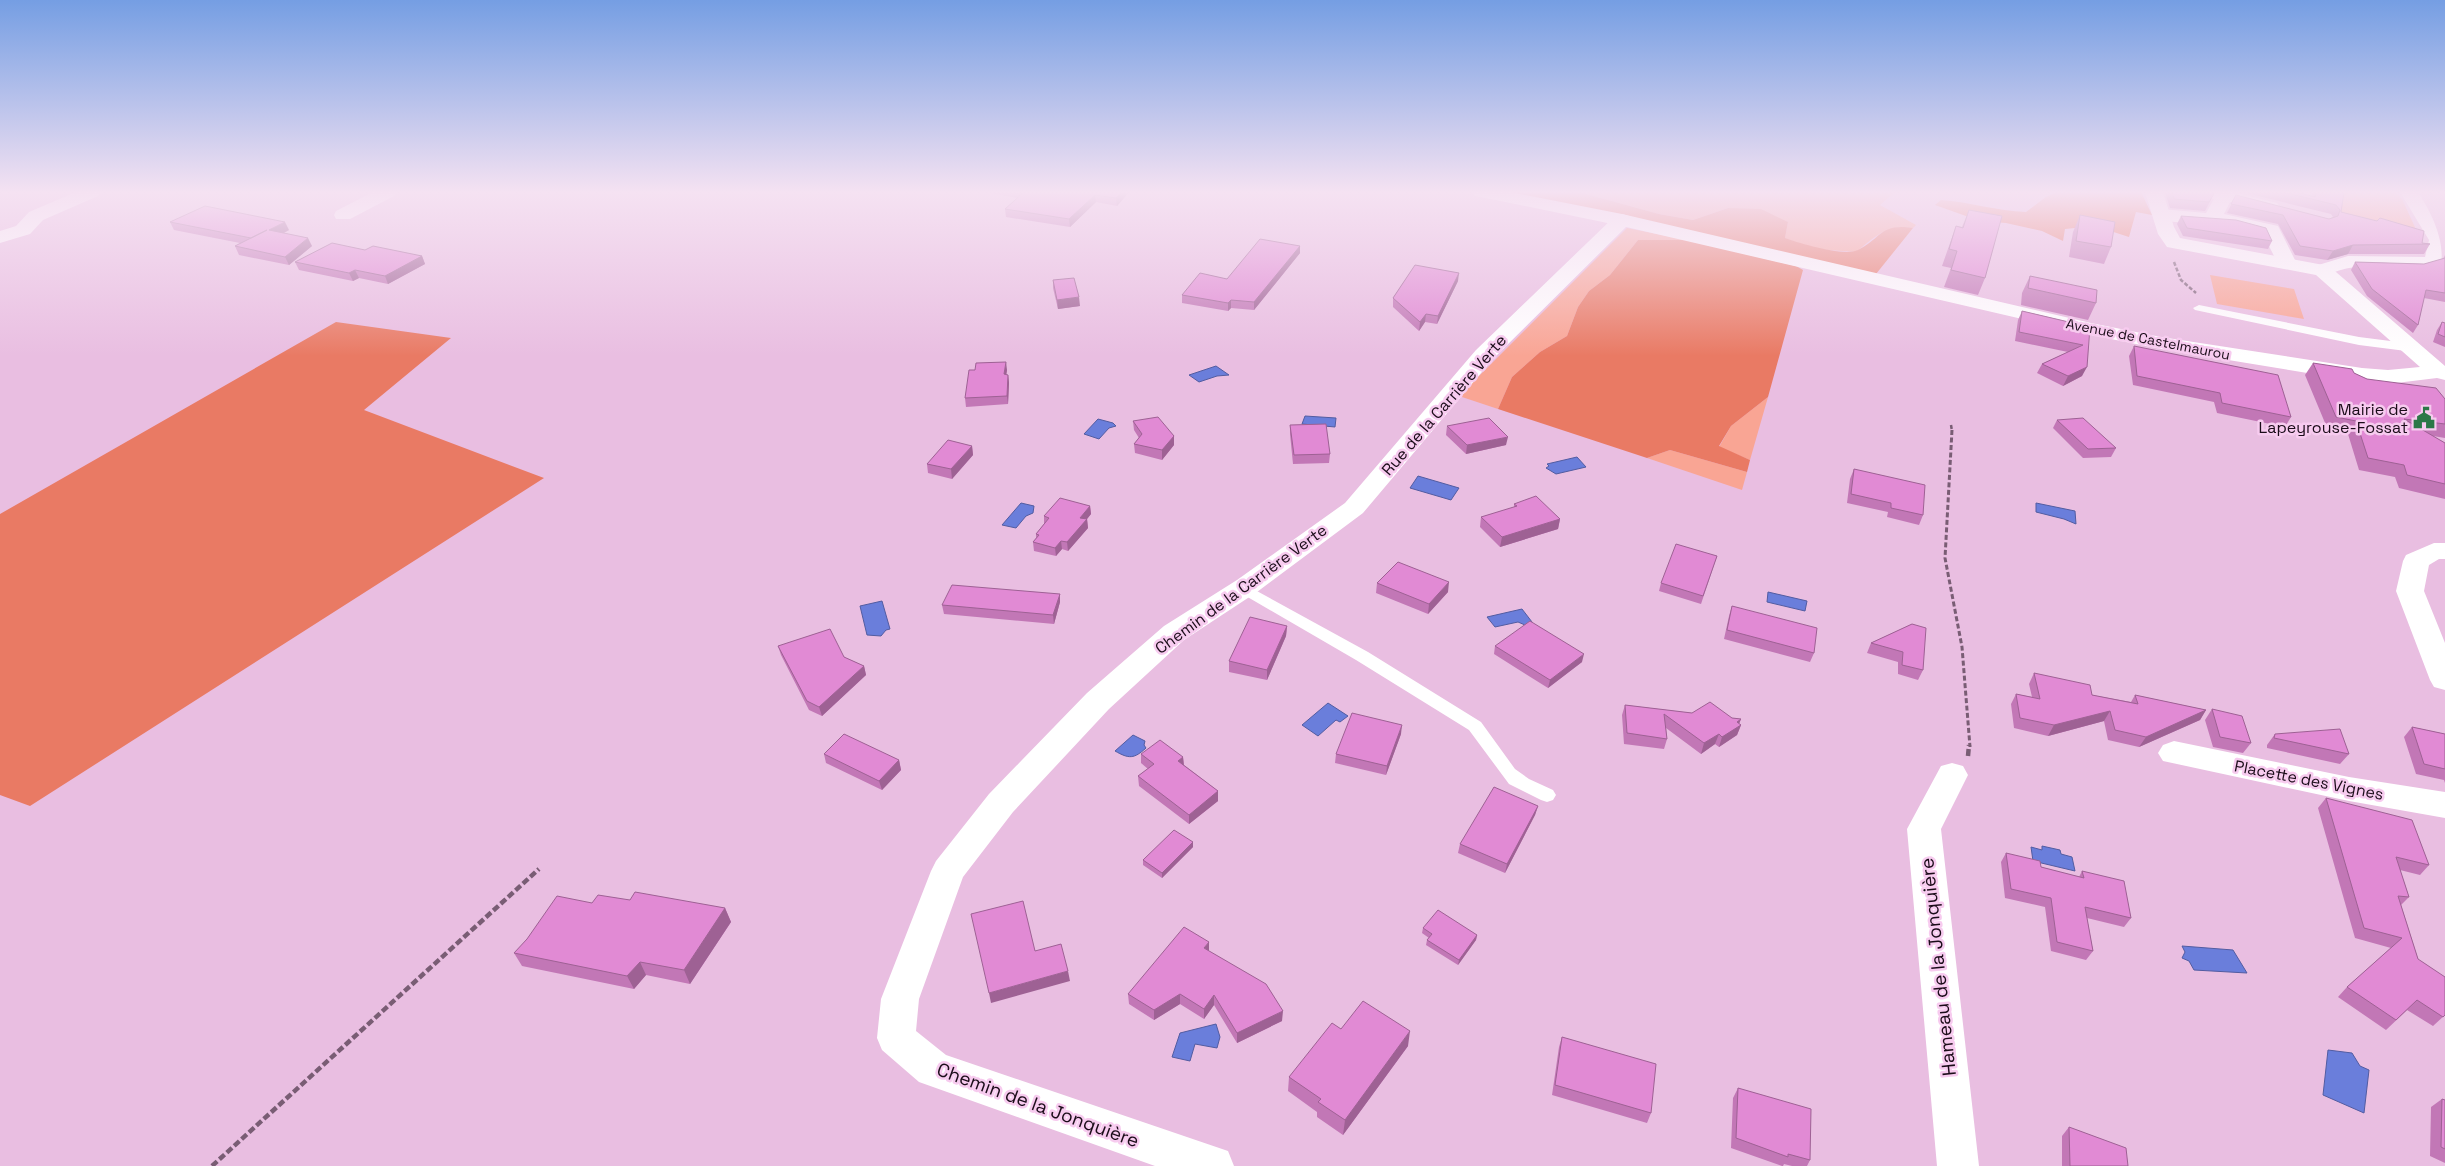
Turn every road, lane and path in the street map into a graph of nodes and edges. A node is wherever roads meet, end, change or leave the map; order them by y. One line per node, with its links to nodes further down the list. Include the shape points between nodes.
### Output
1 (1595, 246): 15 (street, Rue de la Carrière Verte, via 1484,355)
2 (1734, 246): 13 (street, Avenue de Castelmaurou, via 2161,343 2362,376)
3 (2172, 246): 11 (path, via 2170,252 2181,280 2200,297)
4 (2188, 246): 7 (street)
5 (2279, 246): 7 (street)
6 (2441, 246): 8 (street, via 2434,260)
7 (2286, 262): 9 (street)
8 (2415, 264): 9 (street, via 2348,262); 10 (street)
9 (2322, 270): 12 (street)
10 (2445, 275)
11 (2202, 308): 12 (lane, via 2358,341)
12 (2414, 348): 13 (street)
13 (2442, 372)
14 (1951, 425): 20 (path, via 1945,558 1962,647 1970,753)
15 (1354, 508): 17 (street, Chemin de la Carrière Verte)
16 (2445, 551): 18 (street, via 2434,551 2416,561 2410,590)
17 (1244, 589): 21 (lane, via 1362,656 1475,726 1516,780); 24 (street, Chemin de la Carrière Verte, via 1174,633 1098,701 1001,803)
18 (2445, 680)
19 (2174, 753): 22 (street, Placette des Vignes)
20 (1952, 775): 27 (street, Hameau de la Jonquière, via 1924,828)
21 (1547, 795)
22 (2445, 805)
23 (539, 869): 25 (path)
24 (948, 871): 26 (street, Chemin de la Jonquière, via 900,998 896,1038 933,1070)
25 (212, 1166)
26 (1213, 1166)
27 (1958, 1166)

